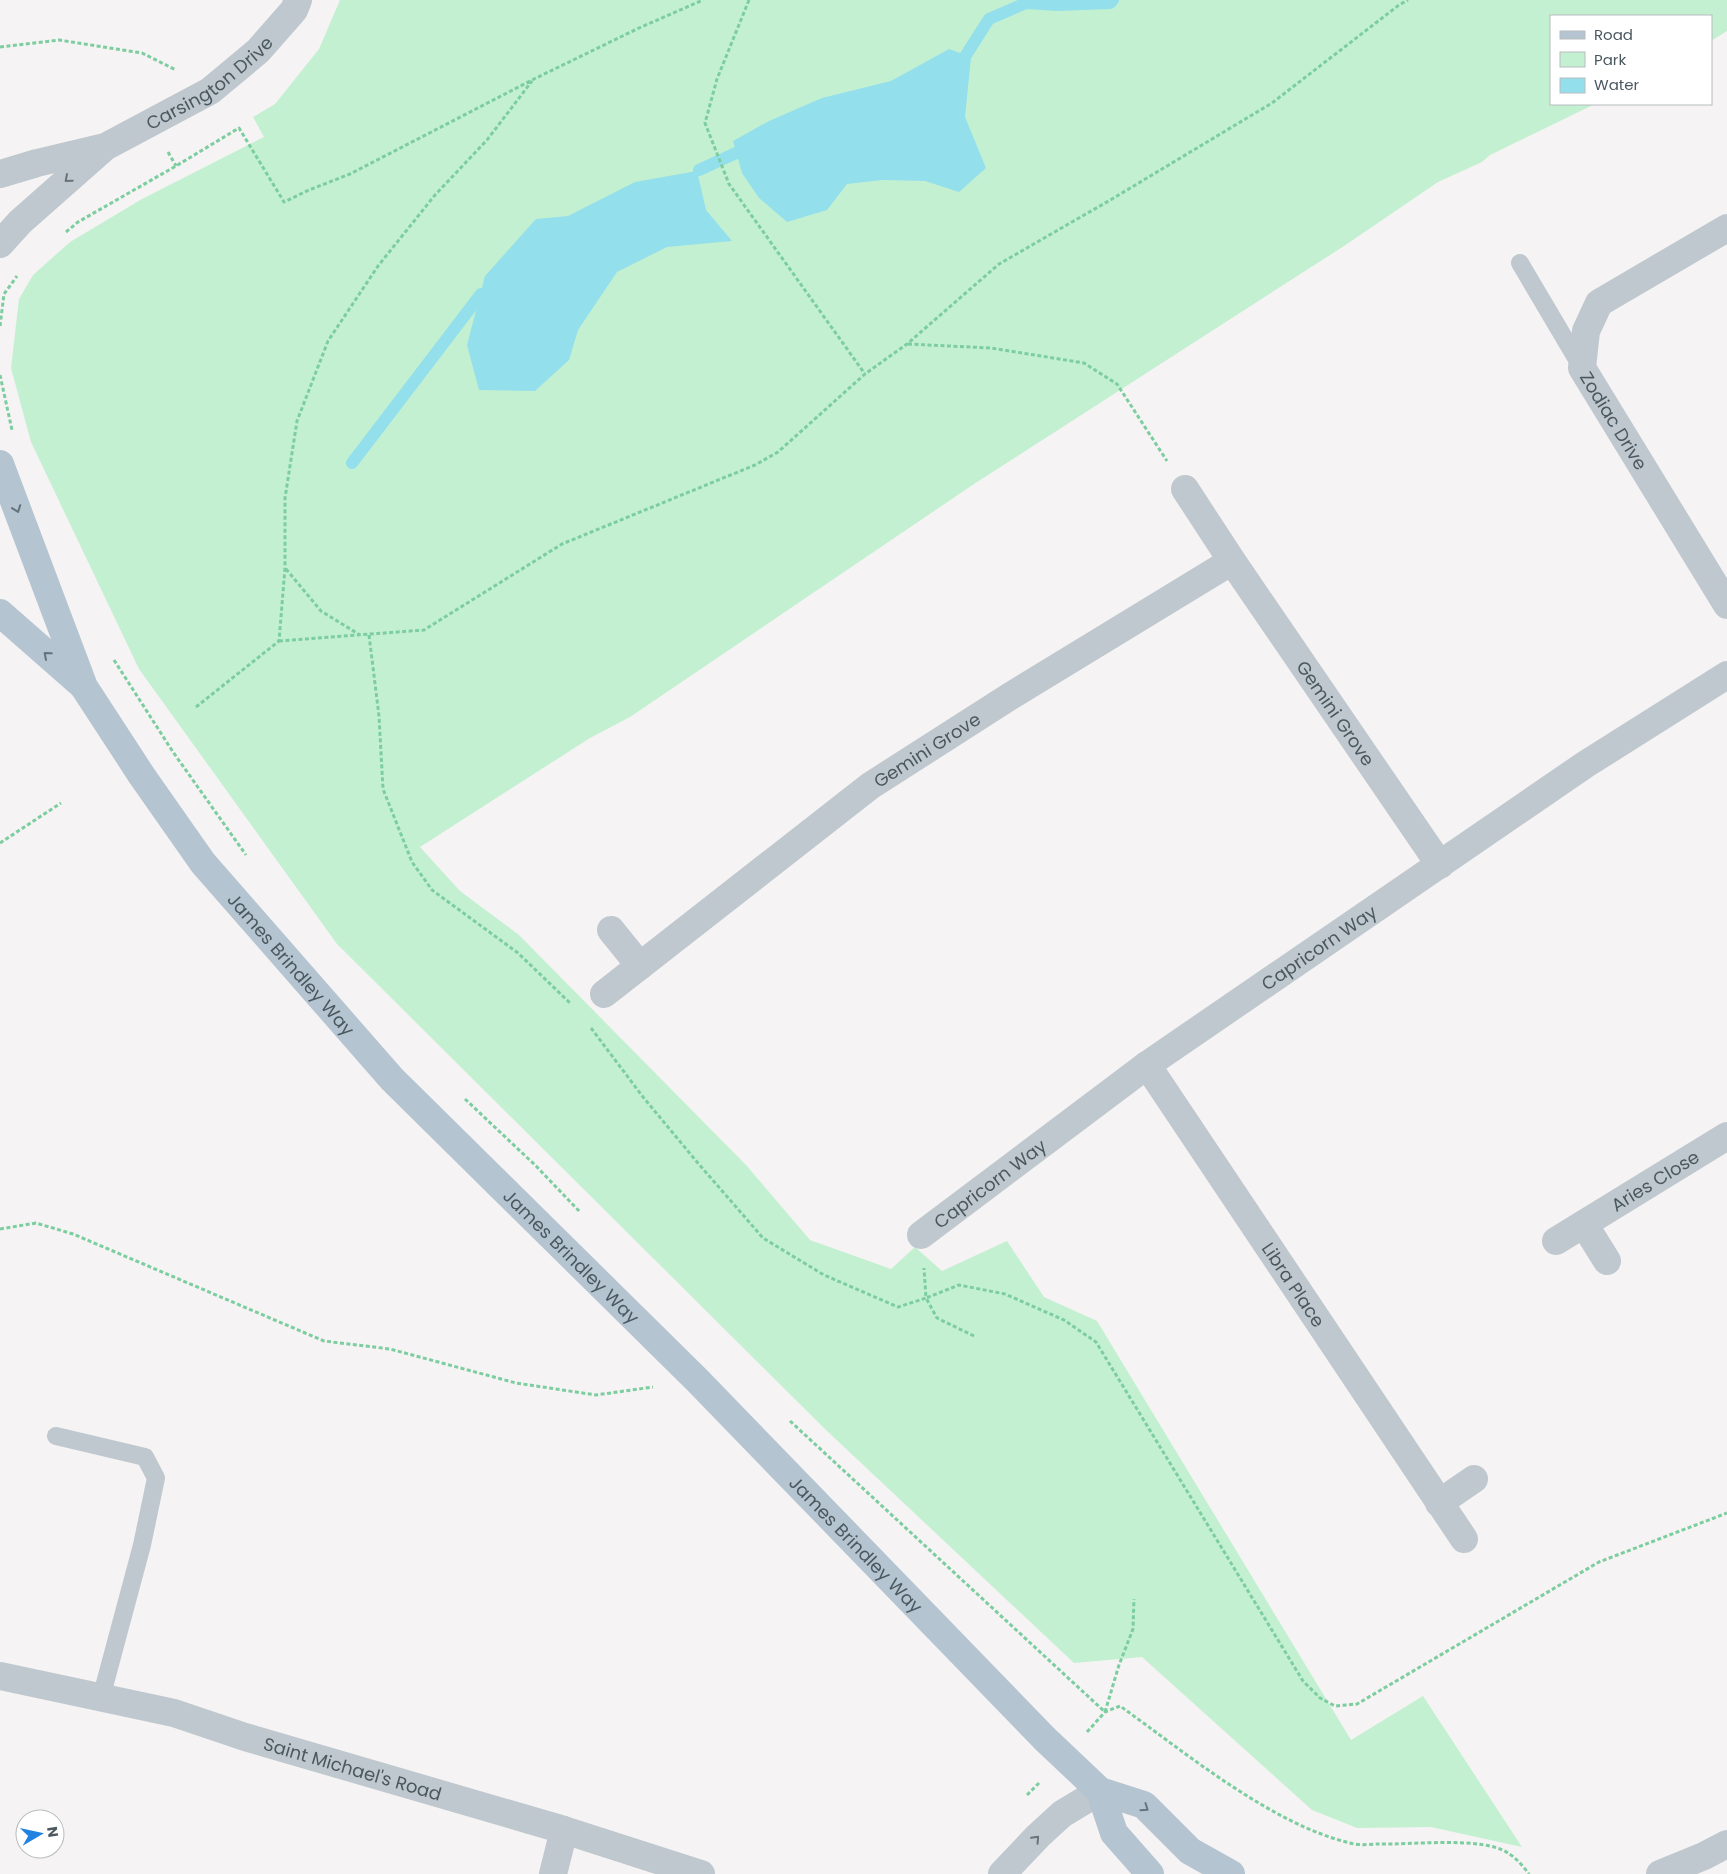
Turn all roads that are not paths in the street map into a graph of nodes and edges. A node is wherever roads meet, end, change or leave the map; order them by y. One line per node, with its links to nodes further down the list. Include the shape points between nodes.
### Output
1 (298, 0): 2 (street, Carsington Drive, via 294,10 258,51 210,91)
2 (105, 147): 3 (street, Carsington Drive); 5 (street, Carsington Drive, one-way to 5, via 20,222)
3 (0, 174)
4 (1727, 228): 7 (street, Zodiac Drive, via 1599,303 1586,331)
5 (0, 244)
6 (1520, 263): 7 (lane)
7 (1582, 368): 11 (street, Zodiac Drive)
8 (0, 464): 14 (main road, James Brindley Way, one-way to 14)
9 (1185, 489): 10 (street, Gemini Grove)
10 (1232, 561): 15 (street, Gemini Grove); 17 (street, Gemini Grove, via 870,786)
11 (1727, 605)
12 (0, 613): 14 (main road, James Brindley Way, one-way to 12)
13 (1727, 675): 15 (street, Capricorn Way, via 1586,764)
14 (84, 687): 31 (main road, James Brindley Way, via 203,863 392,1079 698,1381 1045,1740)
15 (1440, 865): 19 (street, Capricorn Way)
16 (610, 930): 17 (street)
17 (640, 966): 18 (street, Gemini Grove)
18 (604, 994)
19 (1147, 1065): 22 (street, Capricorn Way); 27 (street, Libra Place)
20 (1727, 1136): 21 (street, Aries Close)
21 (1584, 1224): 23 (street, Aries Close); 24 (street)
22 (921, 1235)
23 (1556, 1241)
24 (1607, 1261)
25 (56, 1436): 30 (lane, via 145,1457 156,1478 142,1545)
26 (1474, 1479): 27 (street)
27 (1439, 1503): 28 (street, Libra Place)
28 (1464, 1539)
29 (0, 1676): 30 (street, Saint Michael's Road)
30 (101, 1698): 32 (street, Saint Michael's Road, via 174,1713 245,1737)
31 (1100, 1791): 36 (street, one-way to 31, via 1062,1814); 37 (main road, James Brindley Way, via 1114,1833); 38 (main road, James Brindley Way, one-way to 38, via 1144,1805 1190,1851)
32 (564, 1830): 34 (street); 35 (street, Saint Michael's Road)
33 (1706, 1858): 39 (street)
34 (553, 1874)
35 (702, 1874)
36 (1002, 1874)
37 (1150, 1874)
38 (1232, 1874)
39 (1660, 1874)

